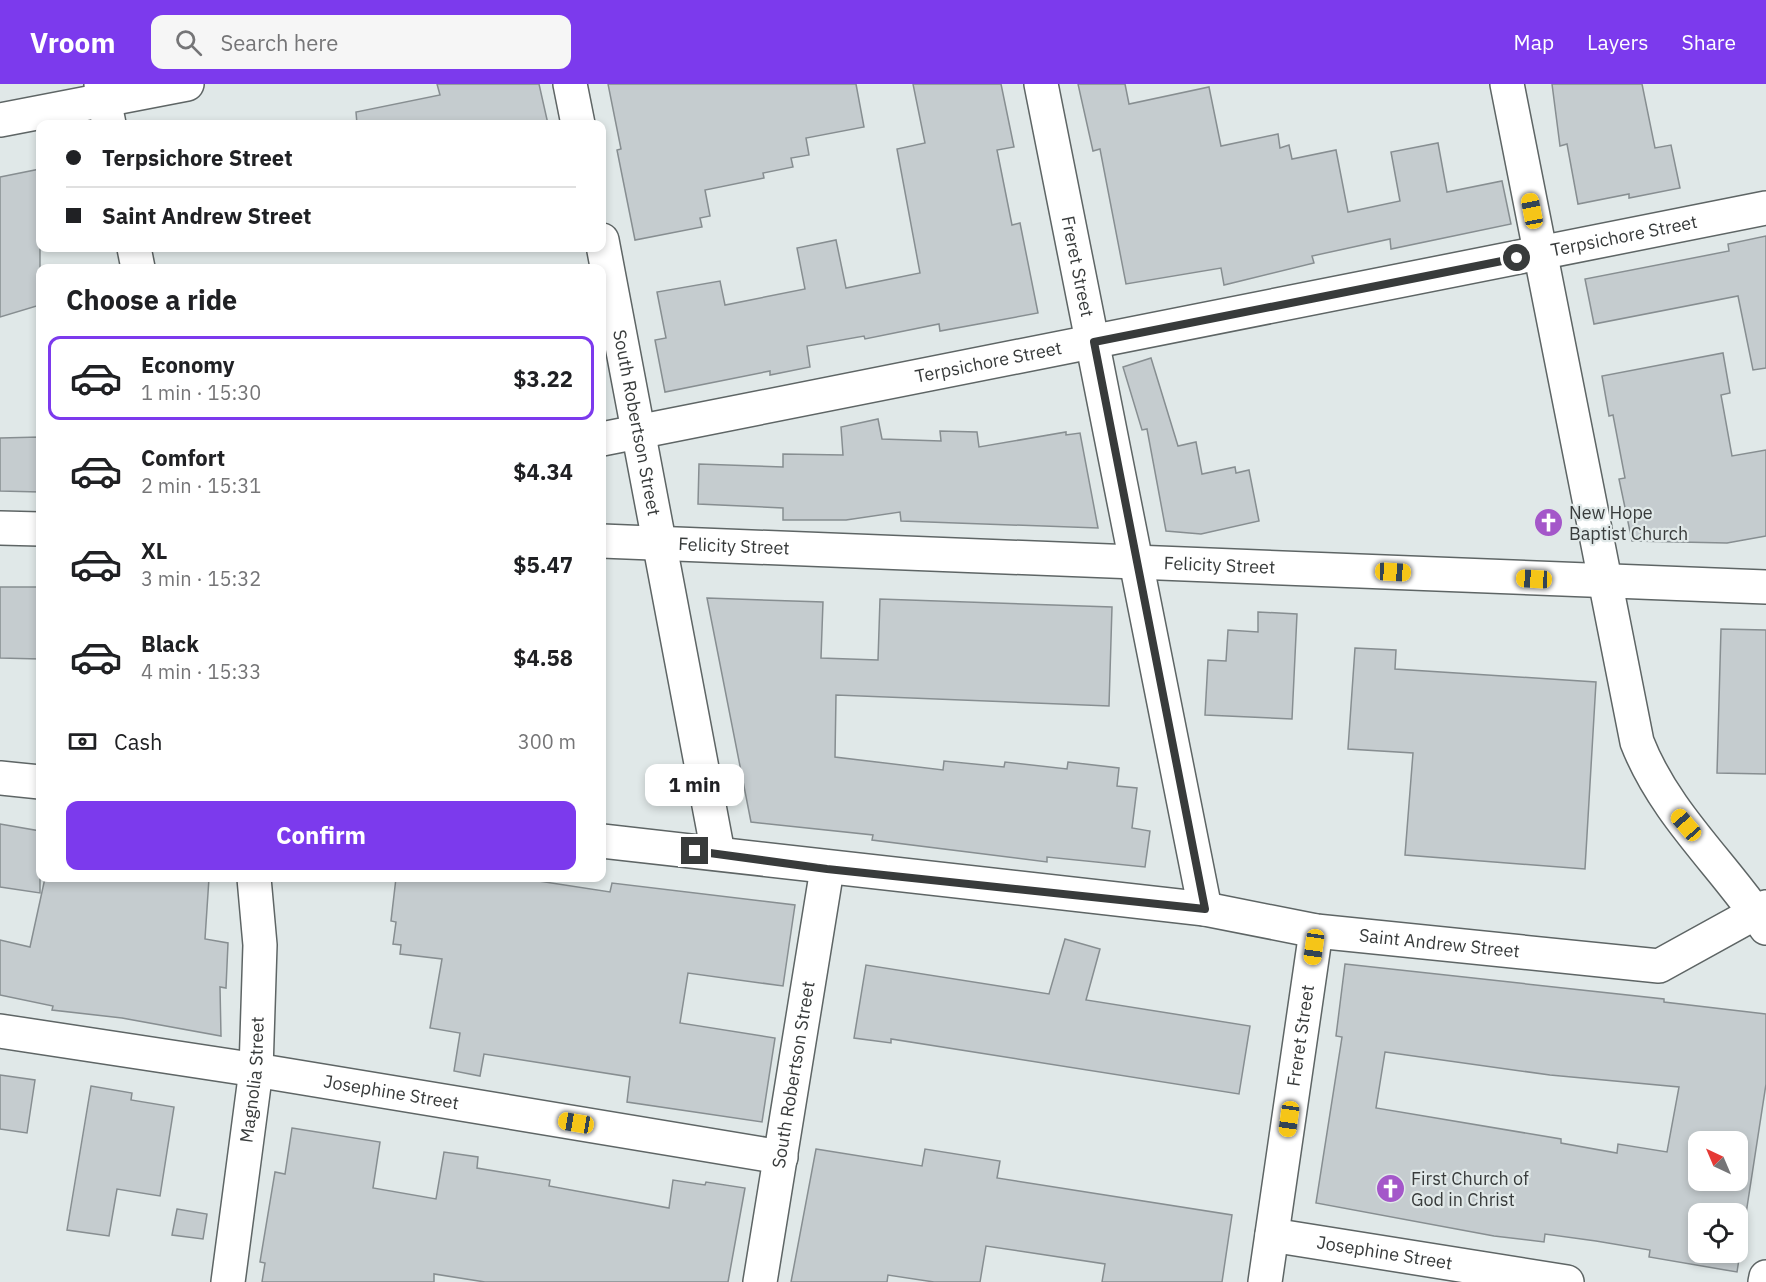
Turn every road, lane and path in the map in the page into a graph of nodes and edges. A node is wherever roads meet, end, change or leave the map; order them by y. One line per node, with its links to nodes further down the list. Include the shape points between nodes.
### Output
1 (187, 84): 5 (street)
2 (570, 84): 7 (street)
3 (1041, 84): 11 (street, Freret Street)
4 (1507, 84): 10 (street)
5 (105, 103): 6 (street)
6 (0, 120)
7 (577, 120)
8 (1766, 208): 10 (street, Terpsichore Street)
9 (604, 252): 12 (street, South Robertson Street)
10 (1540, 253): 11 (street, Terpsichore Street); 19 (street)
11 (1094, 342): 12 (street, Terpsichore Street); 18 (street, Freret Street)
12 (640, 432): 13 (street, Terpsichore Street); 17 (street, South Robertson Street)
13 (606, 439)
14 (0, 528): 15 (street)
15 (36, 529)
16 (606, 541): 17 (street, Felicity Street)
17 (659, 542): 18 (street, Felicity Street); 24 (street, South Robertson Street)
18 (1135, 561): 19 (street, Felicity Street); 27 (street, Freret Street)
19 (1605, 582): 20 (street, Felicity Street); 28 (street, via 1637,742 1648,771 1672,810)
20 (1766, 587)
21 (0, 778): 22 (street)
22 (36, 782)
23 (606, 841): 24 (street, Saint Andrew Street)
24 (718, 854): 25 (street, Saint Andrew Street)
25 (827, 869): 27 (street, Saint Andrew Street); 32 (street, South Robertson Street)
26 (254, 882): 31 (street, Magnolia Street, via 260,945)
27 (1205, 909): 29 (street, Saint Andrew Street)
28 (1763, 916): 29 (street, Saint Andrew Street, via 1659,966)
29 (1316, 931): 33 (street, Freret Street)
30 (0, 1031): 31 (street, Josephine Street)
31 (256, 1070): 32 (street, Josephine Street); 35 (street, Magnolia Street)
32 (781, 1157): 36 (street, South Robertson Street)
33 (1272, 1235): 37 (street, Freret Street); 38 (street, Josephine Street)
34 (1766, 1277): 39 (street)
35 (228, 1282)
36 (760, 1282)
37 (1265, 1282)
38 (1567, 1282)
39 (1765, 1282)

